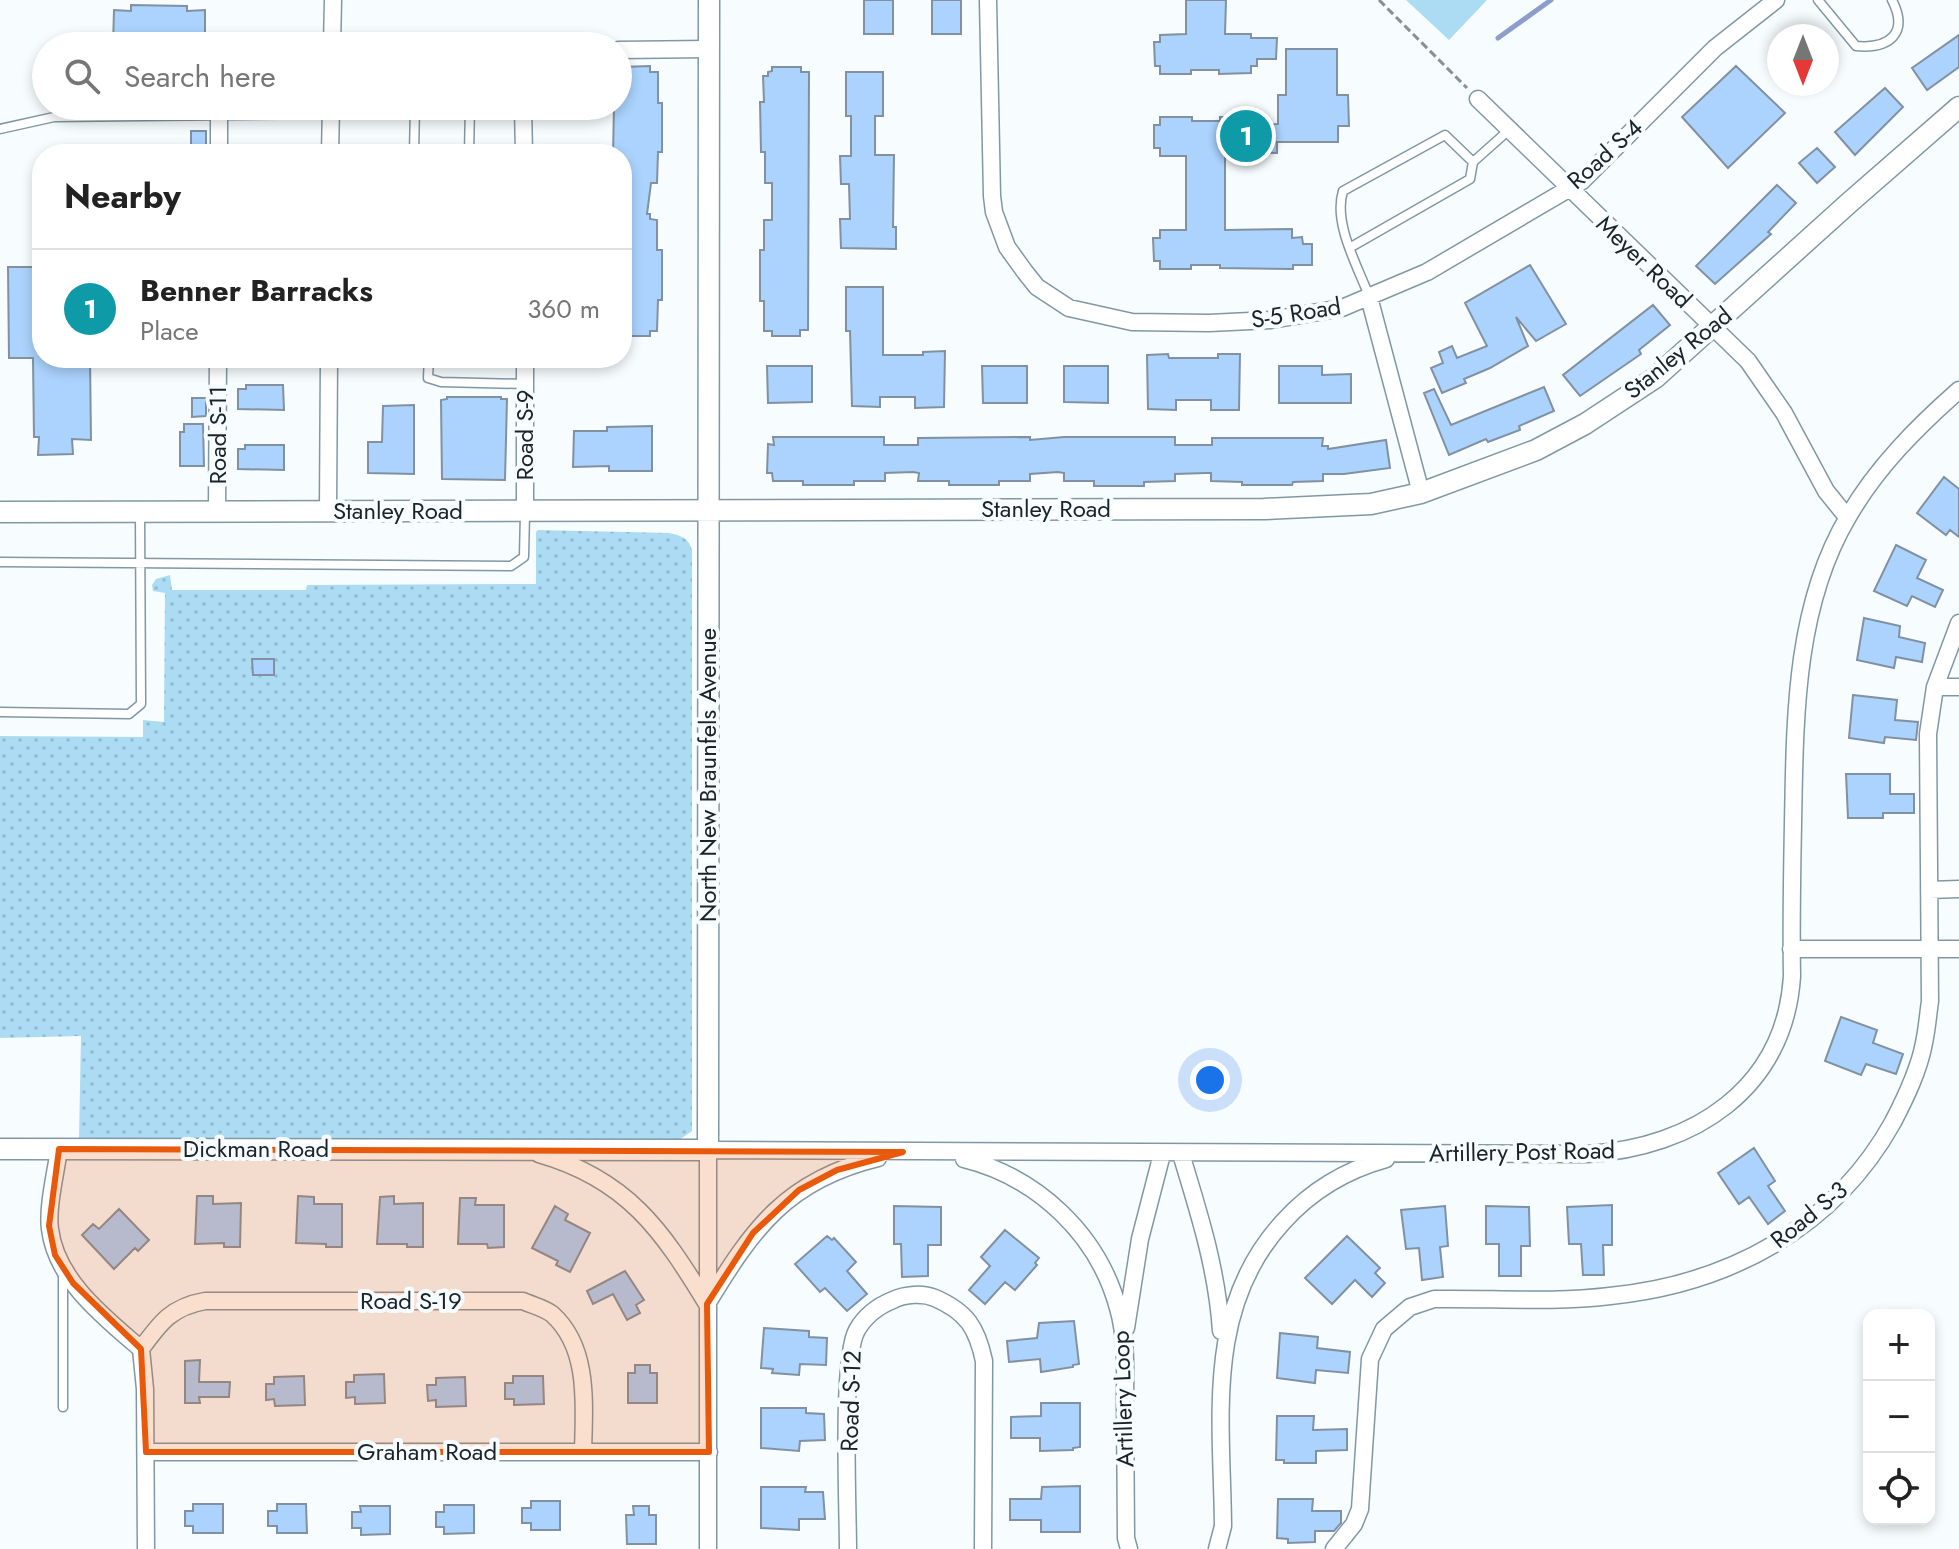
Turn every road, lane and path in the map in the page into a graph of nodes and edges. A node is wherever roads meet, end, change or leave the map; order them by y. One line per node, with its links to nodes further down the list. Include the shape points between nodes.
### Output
1 (333, 0): 8 (street)
2 (709, 0): 9 (street, North New Braunfels Avenue)
3 (988, 0): 29 (street, S-5 Road, via 994,212 1007,247 1037,287 1069,308 1132,322 1271,320 1342,308)
4 (1379, 0): 11 (path)
5 (1776, 0): 27 (street, Road S-4, via 1715,48)
6 (1818, 0): 7 (lane, via 1856,46 1870,47 1898,30 1900,17)
7 (1892, 0)
8 (332, 32)
9 (709, 49): 10 (street); 38 (street, North New Braunfels Avenue)
10 (632, 50)
11 (1478, 99): 20 (street, Meyer Road)
12 (1959, 107): 30 (street, Stanley Road)
13 (40, 120): 19 (lane)
14 (219, 120): 21 (street)
15 (331, 120): 22 (street)
16 (415, 120): 23 (lane)
17 (470, 120): 24 (lane)
18 (523, 120): 25 (street)
19 (0, 129)
20 (1509, 130): 26 (lane); 27 (street, Meyer Road)
21 (219, 144)
22 (330, 144)
23 (414, 144)
24 (469, 144)
25 (524, 144)
26 (1473, 162): 28 (lane, via 1470,179); 28 (lane, via 1445,135 1343,191 1338,207)
27 (1568, 189): 29 (street, Road S-4, via 1427,272); 30 (street, Meyer Road)
28 (1351, 247): 29 (lane)
29 (1369, 297): 37 (street, S-5 Road)
30 (1712, 328): 37 (street, Stanley Road, via 1655,378 1585,424 1536,450); 44 (street, Meyer Road, via 1759,375 1826,491)
31 (218, 368): 43 (street, Road S-11)
32 (329, 368): 39 (street)
33 (428, 368): 35 (lane, via 428,378 441,382)
34 (525, 368): 35 (street, Road S-9)
35 (525, 384): 40 (street, Road S-9)
36 (1959, 390): 44 (street, Artillery Post Road, via 1885,464)
37 (1421, 493): 38 (street, Stanley Road, via 1371,504 1310,508)
38 (708, 509): 40 (street, Stanley Road); 59 (street, North New Braunfels Avenue)
39 (328, 511): 40 (street, Stanley Road); 43 (street, Stanley Road)
40 (525, 511): 46 (lane, via 524,557 511,566)
41 (0, 512): 42 (street, Stanley Road)
42 (140, 512): 43 (street, Stanley Road); 46 (lane)
43 (217, 512)
44 (1847, 517): 53 (street, Artillery Post Road, via 1813,603 1795,707)
45 (0, 562): 46 (lane)
46 (141, 562): 50 (lane, via 141,704 129,714)
47 (1959, 623): 48 (street, Road S-3)
48 (1935, 687): 49 (street); 52 (street, Road S-3, via 1928,734)
49 (1959, 687)
50 (0, 712)
51 (1959, 889): 52 (street)
52 (1929, 890): 54 (street, Road S-3)
53 (1791, 949): 54 (street); 64 (street, Artillery Post Road, via 1788,1009 1771,1055 1734,1099 1690,1128 1656,1143 1611,1153)
54 (1928, 949): 55 (street); 80 (street, Road S-3, via 1930,1001 1924,1044 1903,1102 1885,1136 1838,1197 1782,1241 1681,1283 1610,1296 1434,1299 1410,1307 1384,1329 1368,1368 1360,1509)
55 (1959, 949)
56 (0, 1149): 57 (street, Dickman Road)
57 (59, 1149): 58 (street, Dickman Road); 65 (street, via 49,1226)
58 (512, 1150): 59 (street, Dickman Road); 66 (street, Dickman Road, via 577,1167 615,1189 655,1225)
59 (708, 1150): 60 (street, Artillery Post Road); 66 (street, North New Braunfels Avenue)
60 (903, 1152): 61 (street, Artillery Post Road); 66 (street, Artillery Post Road, via 837,1170 782,1203 753,1233)
61 (939, 1152): 62 (street, Artillery Post Road); 67 (street, Artillery Loop, via 993,1168 1050,1201 1079,1231 1103,1268)
62 (1162, 1154): 63 (street, Artillery Post Road); 67 (street, via 1140,1239)
63 (1181, 1154): 64 (street, Artillery Post Road); 69 (street, via 1219,1293)
64 (1404, 1154): 69 (street, via 1332,1182 1294,1209 1266,1240 1234,1302)
65 (63, 1268): 68 (street, via 85,1297); 70 (lane)
66 (707, 1304): 73 (street, North New Braunfels Avenue)
67 (1124, 1340): 78 (street, Artillery Loop)
68 (141, 1349): 71 (street); 72 (street, Road S-19, via 172,1312 205,1301 523,1301 550,1312 573,1340 581,1368)
69 (1223, 1357): 79 (street, via 1223,1526)
70 (63, 1407)
71 (146, 1452): 72 (street, Graham Road); 74 (street)
72 (583, 1452): 73 (street, Graham Road)
73 (709, 1452): 75 (street, North New Braunfels Avenue)
74 (146, 1549)
75 (708, 1549)
76 (848, 1549): 77 (street, Road S-12, via 848,1363 856,1331 876,1307 902,1296 929,1295 955,1306 978,1333 984,1361)
77 (983, 1549)
78 (1129, 1549)
79 (1217, 1549)
80 (1334, 1549)

